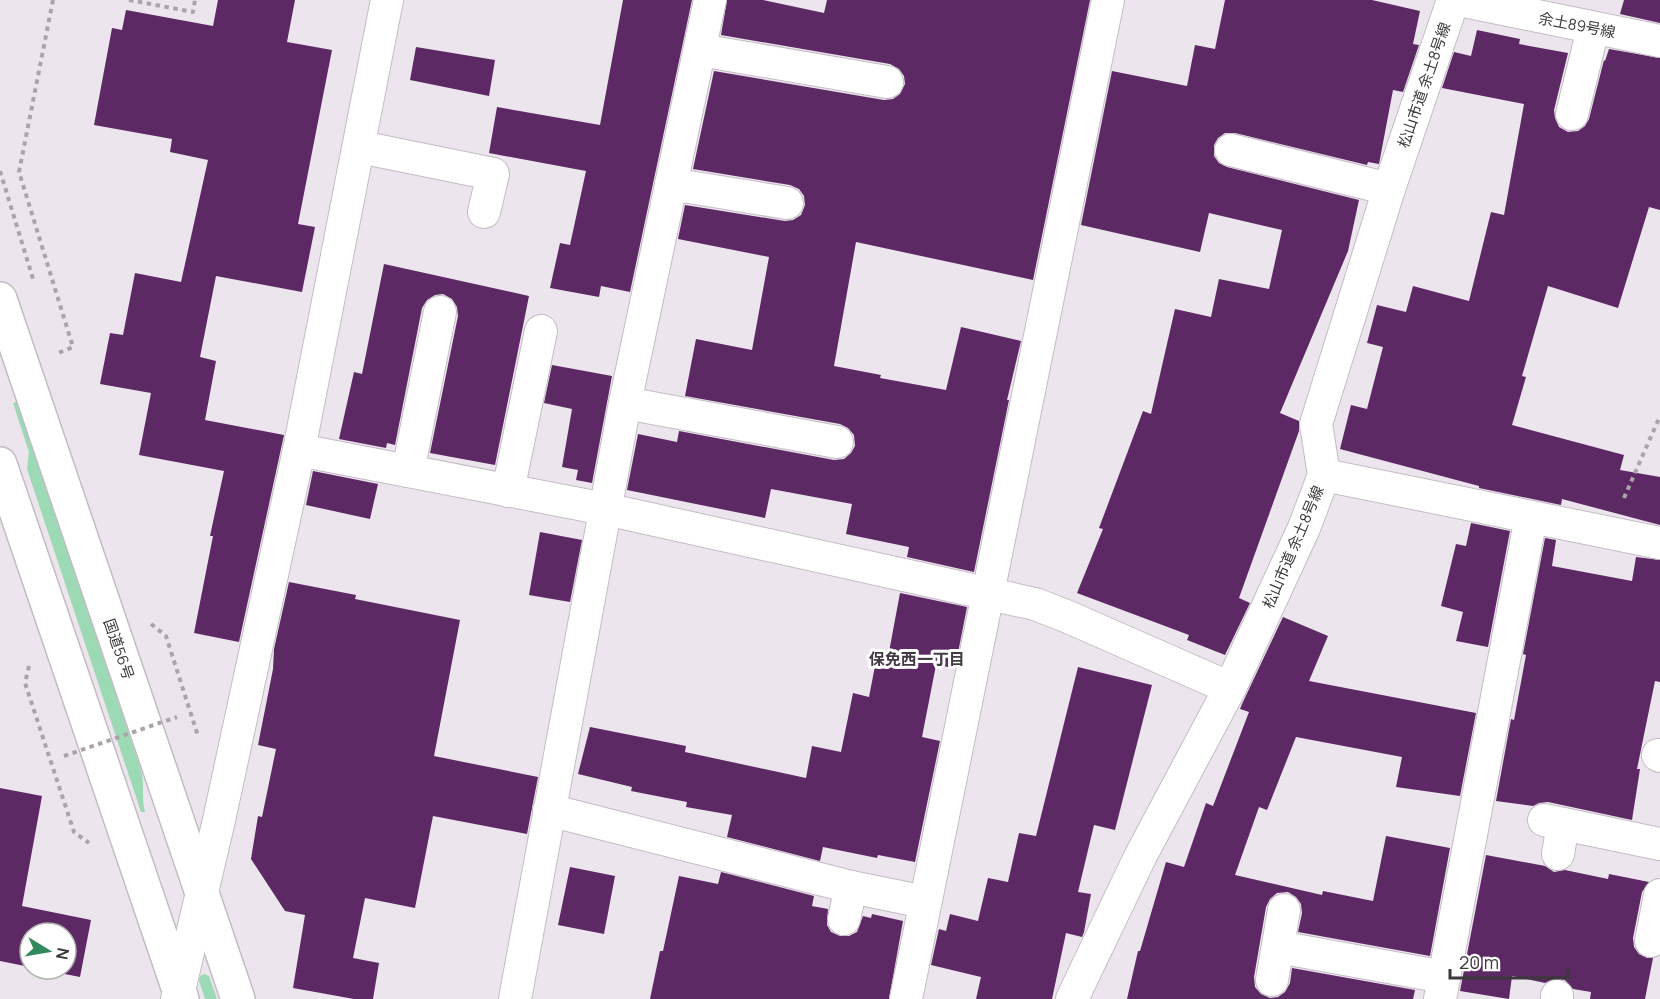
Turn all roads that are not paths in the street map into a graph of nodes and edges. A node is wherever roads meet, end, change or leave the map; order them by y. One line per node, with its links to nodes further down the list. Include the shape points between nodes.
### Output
1 (387, 0): 11 (street)
2 (710, 0): 8 (street)
3 (1108, 0): 30 (street)
4 (1453, 0): 14 (street, 松山市道 余土8号線)
5 (1459, 0): 6 (street, 余土89号線)
6 (1593, 29): 7 (street, 余土89号線); 10 (street)
7 (1660, 41)
8 (700, 50): 9 (street); 13 (street)
9 (888, 82)
10 (1572, 114)
11 (360, 147): 16 (street, via 492,174); 22 (street)
12 (1231, 150): 14 (street)
13 (671, 184): 15 (street); 20 (street)
14 (1389, 189): 25 (street, 松山市道 余土8号線, via 1316,424)
15 (787, 203)
16 (484, 212)
17 (0, 299): 36 (highway, 国道56号)
18 (440, 312): 24 (street)
19 (541, 331): 26 (street)
20 (625, 403): 21 (street); 27 (street)
21 (837, 442)
22 (299, 450): 24 (street); 36 (street)
23 (0, 464): 45 (highway)
24 (408, 471): 26 (street)
25 (1324, 475): 28 (street); 31 (street, 松山市道 余土8号線, via 1304,528)
26 (508, 491): 27 (street)
27 (605, 509): 30 (street); 32 (street)
28 (1531, 517): 29 (street); 44 (street)
29 (1660, 543)
30 (988, 593): 31 (street, via 1066,616); 38 (street)
31 (1230, 688): 49 (street, 松山市道 余土8号線, via 1140,857)
32 (549, 810): 35 (street); 47 (street)
33 (1660, 844): 34 (street, via 1554,822)
34 (1558, 854)
35 (851, 887): 38 (street); 40 (street)
36 (201, 894): 45 (street); 46 (highway, 国道56号)
37 (1660, 895): 41 (street)
38 (925, 902): 48 (street)
39 (1284, 910): 42 (street)
40 (844, 919)
41 (1651, 941)
42 (1278, 947): 43 (street); 44 (street)
43 (1272, 980)
44 (1442, 988)
45 (179, 996)
46 (237, 999)
47 (514, 999)
48 (906, 999)
49 (1072, 999)

